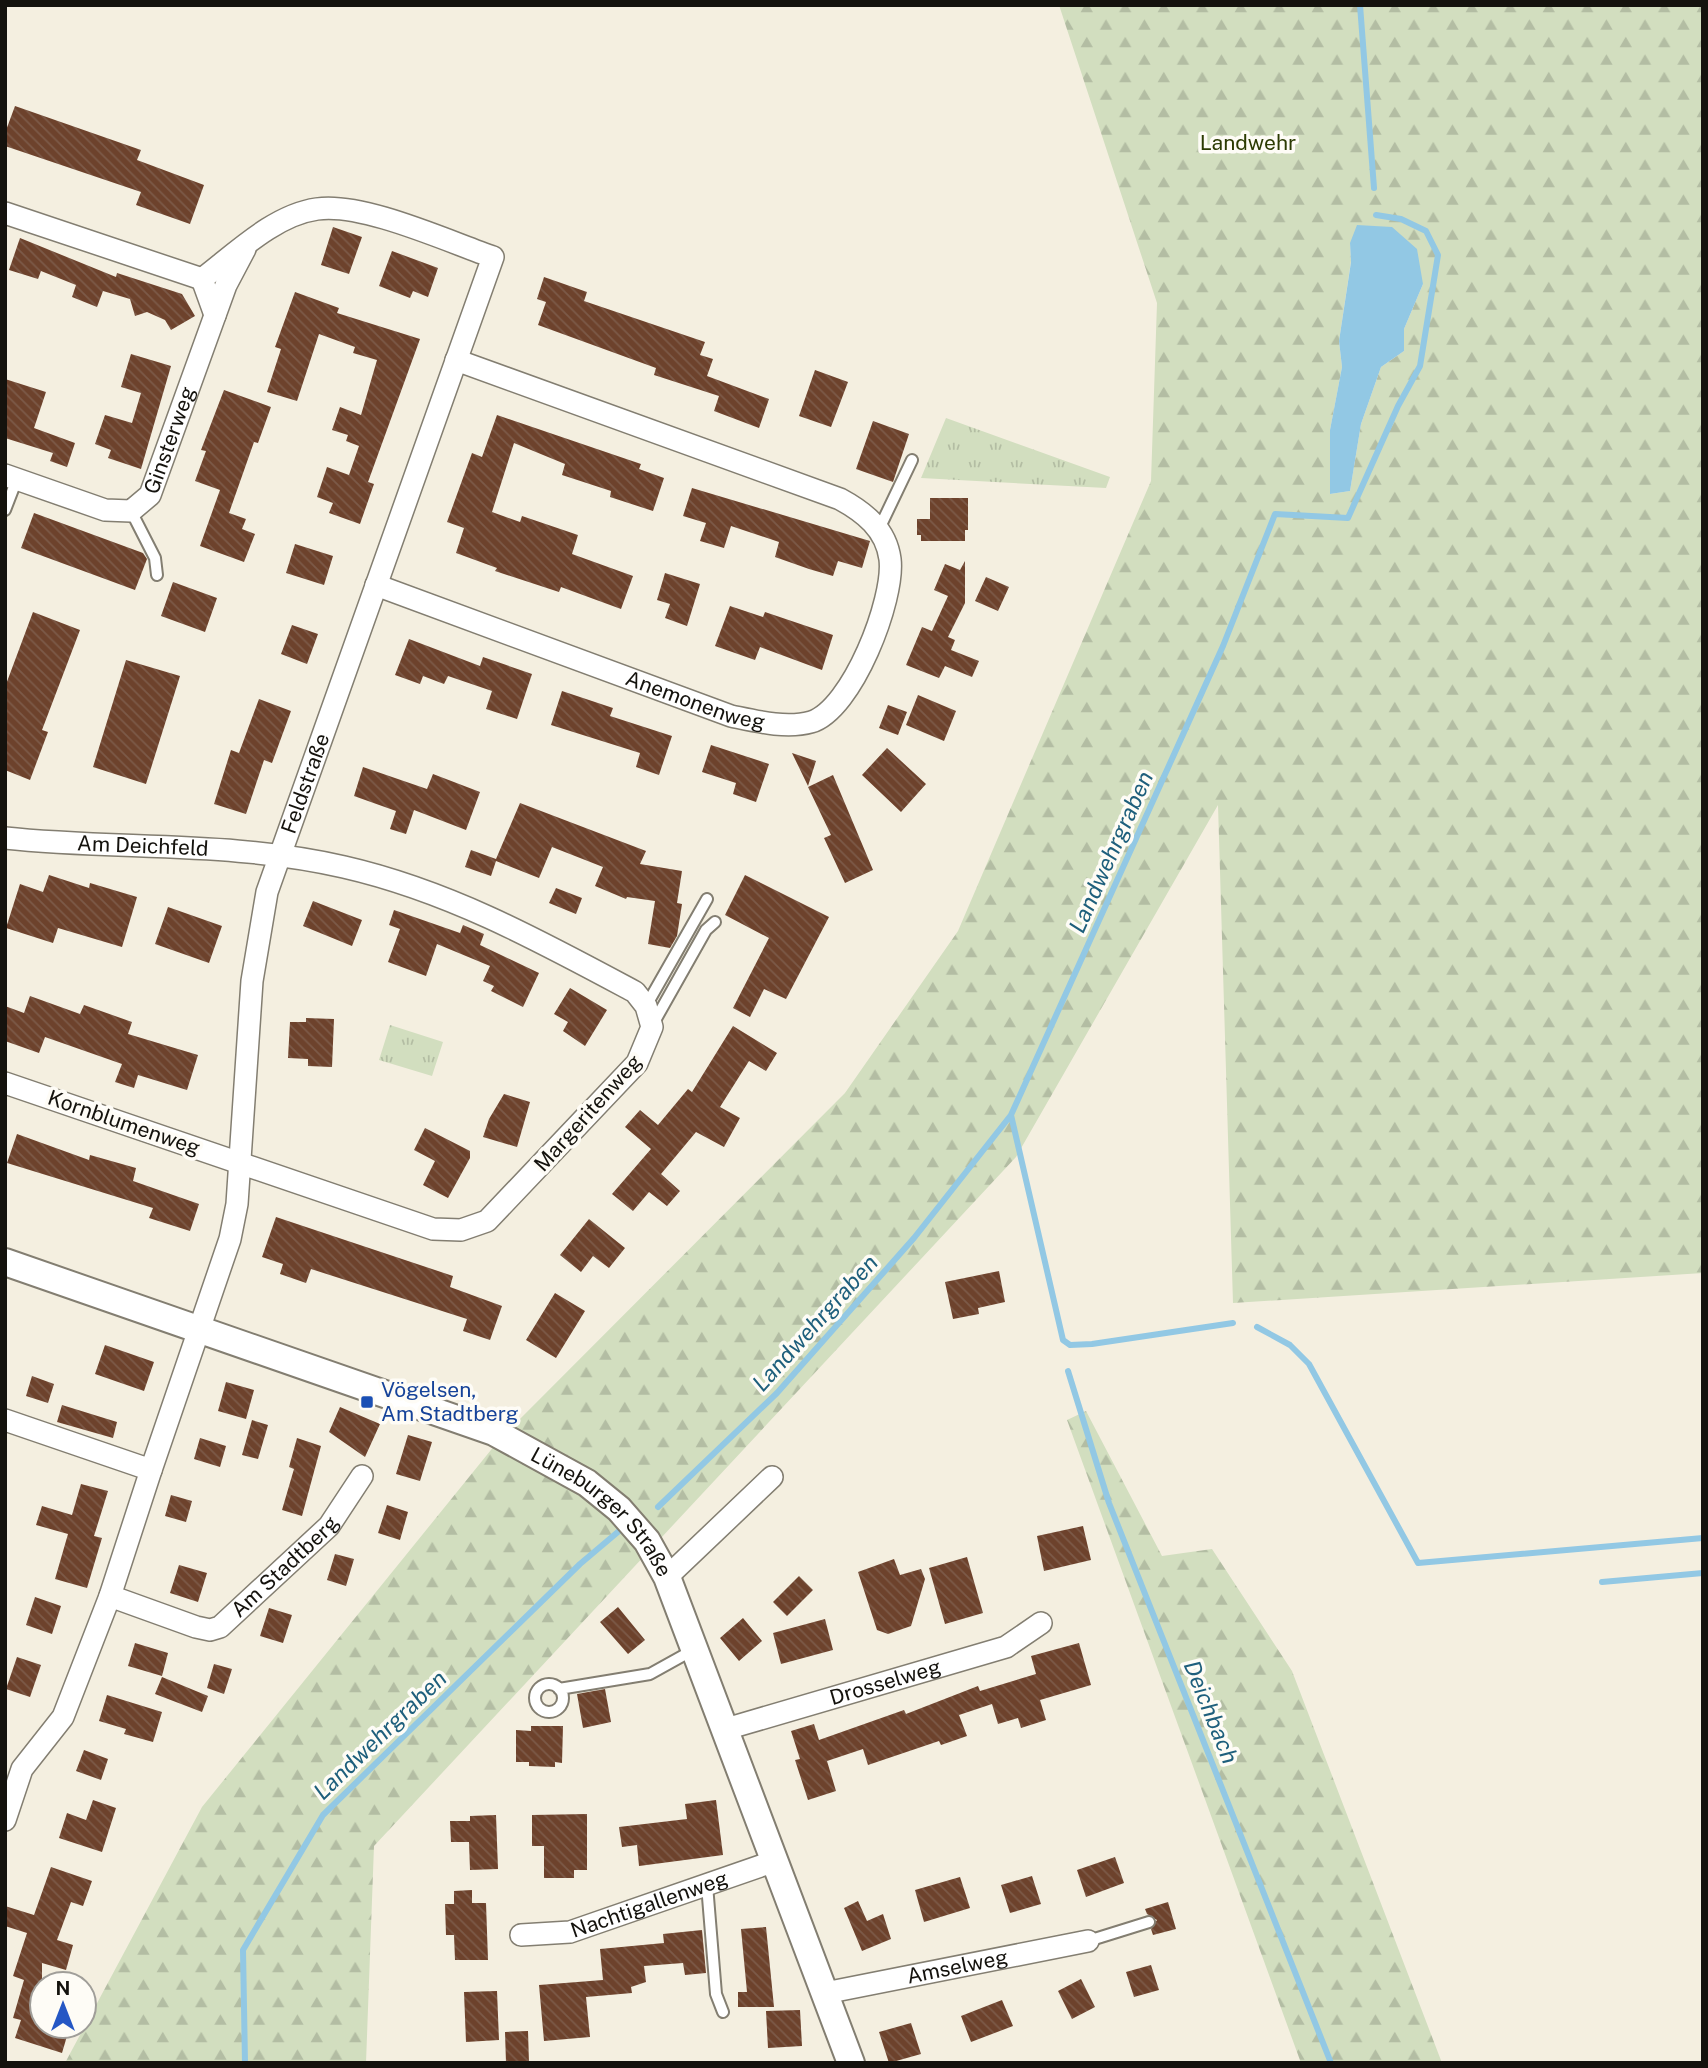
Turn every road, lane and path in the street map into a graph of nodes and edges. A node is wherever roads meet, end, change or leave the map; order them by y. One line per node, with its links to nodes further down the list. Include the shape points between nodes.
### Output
1 (5, 213): 3 (street)
2 (248, 244): 3 (street); 4 (street, Ginsterweg); 5 (street, Feldstraße, via 285,220 316,209 354,209 493,257)
3 (202, 279): 4 (street)
4 (215, 315): 9 (street, Ginsterweg, via 150,495)
5 (456, 360): 10 (street, Anemonenweg, via 840,499 865,513); 12 (street, Feldstraße)
6 (912, 460): 10 (lane)
7 (11, 477): 8 (lane); 9 (street, Ginsterweg, via 105,510)
8 (5, 510)
9 (131, 511): 11 (lane, via 155,558)
10 (878, 530): 12 (street, Anemonenweg, via 890,557 889,587 870,643 833,710 811,722 767,724 731,716)
11 (157, 575)
12 (376, 585): 14 (street, Feldstraße)
13 (5, 838): 14 (street, Am Deichfeld)
14 (279, 856): 17 (street, via 343,866 459,902 635,992); 20 (street, Feldstraße, via 257,937)
15 (707, 899): 17 (lane)
16 (715, 922): 18 (lane, via 706,930)
17 (646, 1006): 18 (street)
18 (652, 1027): 20 (street, Margeritenweg, via 637,1063 589,1117 487,1221 461,1230 433,1229)
19 (5, 1083): 20 (street, Kornblumenweg)
20 (242, 1162): 22 (street, Feldstraße, via 230,1239)
21 (5, 1262): 22 (street, Lüneburger Straße)
22 (200, 1330): 24 (street); 27 (street, Lüneburger Straße, via 494,1432 546,1458 619,1509 647,1541)
23 (5, 1420): 24 (street)
24 (151, 1470): 28 (street)
25 (362, 1476): 28 (street, Am Stadtberg, via 329,1526 220,1627 196,1628)
26 (772, 1477): 27 (street)
27 (667, 1577): 30 (street, Lüneburger Straße)
28 (110, 1596): 33 (street, via 63,1717 22,1769)
29 (1041, 1623): 32 (street, Drosselweg, via 1006,1647)
30 (695, 1649): 31 (lane, via 650,1674); 32 (street, Lüneburger Straße)
31 (559, 1689)
32 (726, 1729): 34 (street, Lüneburger Straße)
33 (5, 1820)
34 (775, 1861): 35 (street, Nachtigallenweg); 39 (street, Lüneburger Straße)
35 (707, 1885): 37 (street, Nachtigallenweg, via 570,1932); 40 (lane, via 716,1994)
36 (1149, 1923): 38 (lane)
37 (521, 1935)
38 (1088, 1941): 39 (street, Amselweg)
39 (825, 1993): 41 (street, Lüneburger Straße)
40 (723, 2012)
41 (852, 2063)

